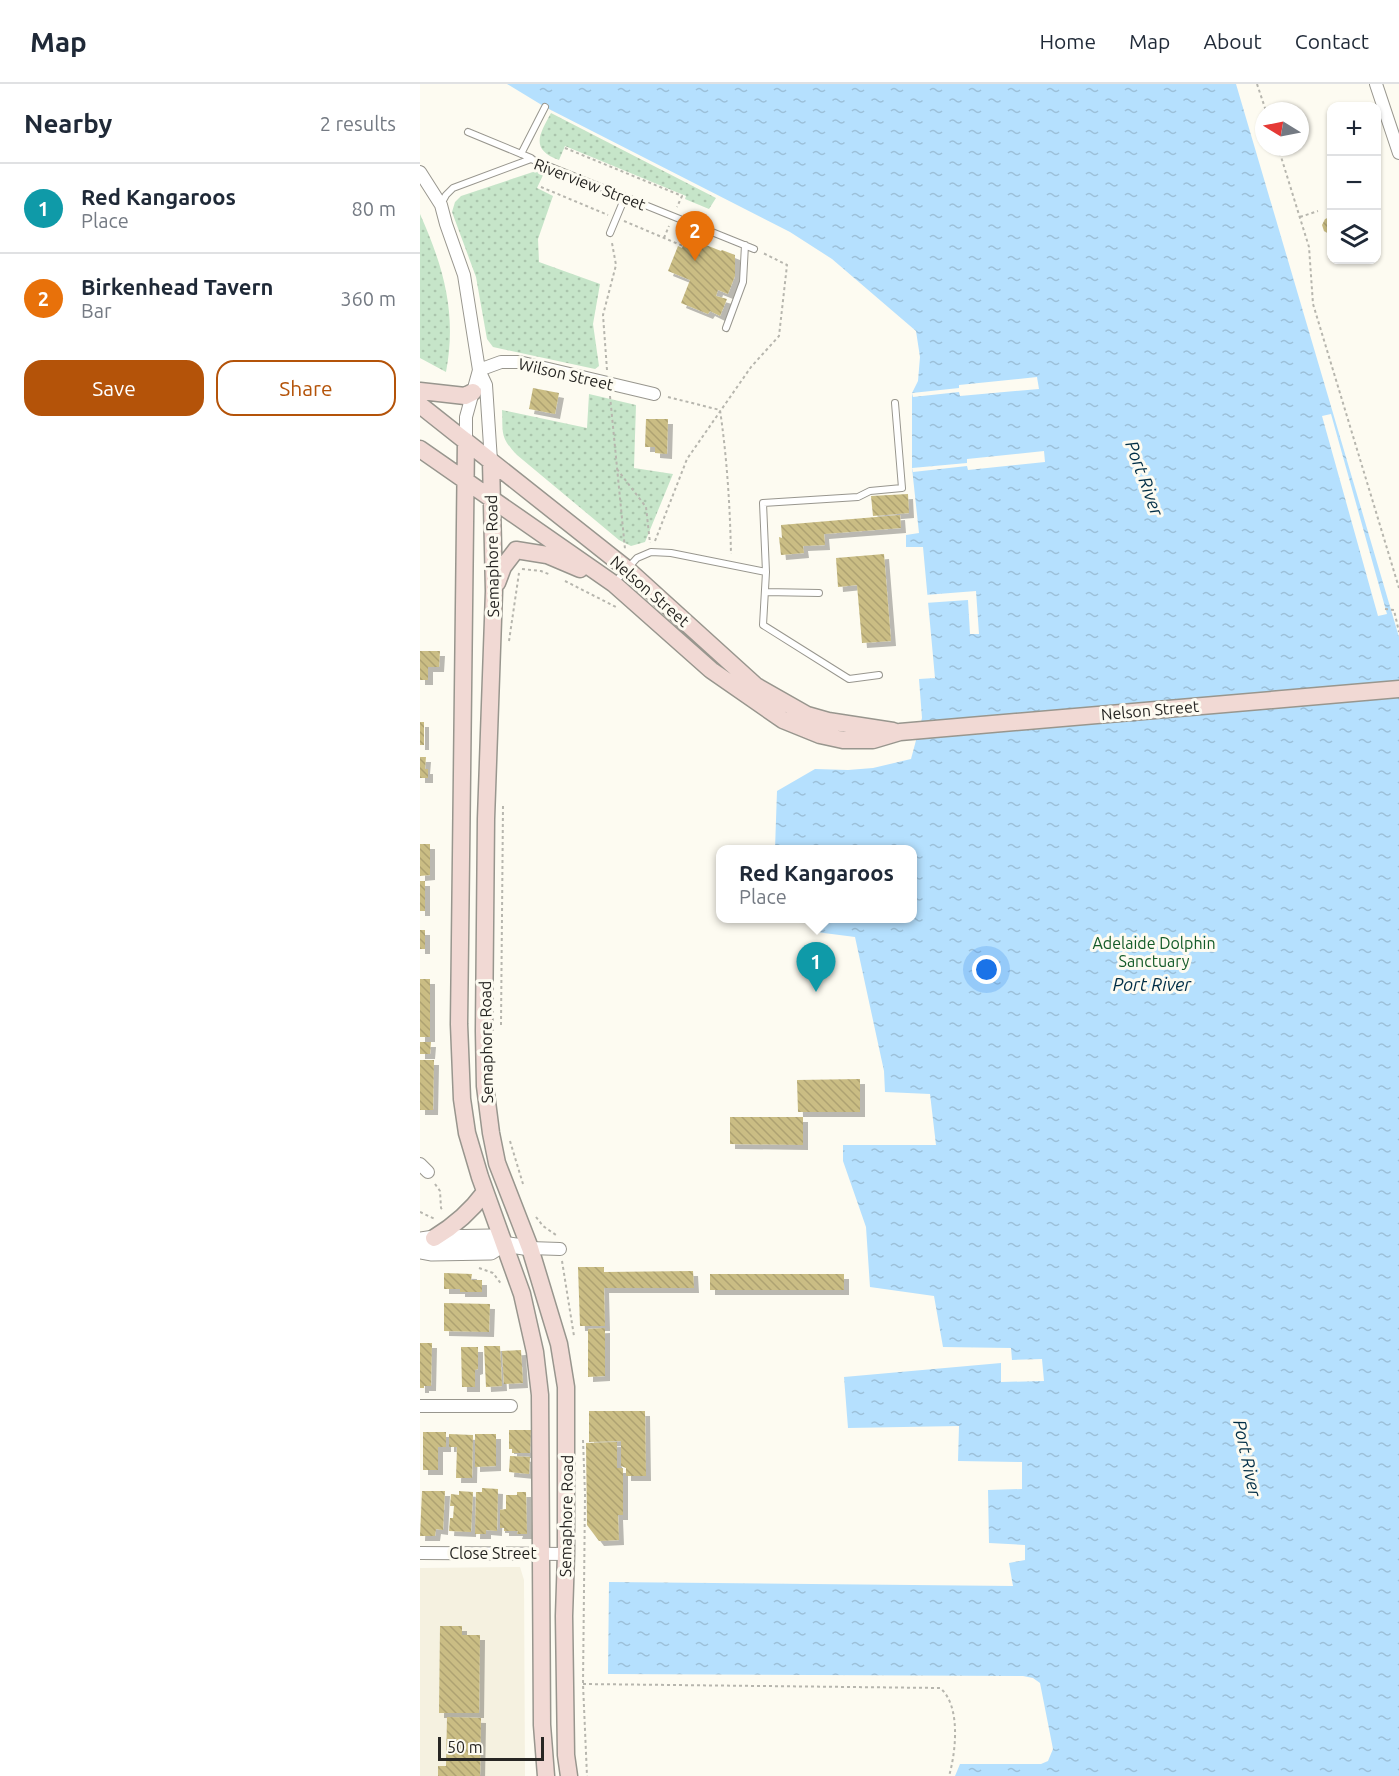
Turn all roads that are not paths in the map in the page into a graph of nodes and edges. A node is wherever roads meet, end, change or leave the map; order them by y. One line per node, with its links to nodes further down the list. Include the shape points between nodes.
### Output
1 (1376, 84): 3 (street)
2 (544, 107): 6 (lane)
3 (1394, 119): 5 (street)
4 (468, 132): 6 (lane)
5 (1399, 153)
6 (521, 154): 7 (lane)
7 (531, 159): 9 (lane, Riverview Street); 10 (lane, Riverview Street, via 453,188)
8 (420, 172): 10 (street, Semaphore Road)
9 (626, 196): 11 (lane); 12 (lane, Riverview Street)
10 (441, 205): 15 (street, Semaphore Road, via 464,275)
11 (610, 233)
12 (745, 245): 13 (lane, Riverview Street); 14 (lane, via 743,282)
13 (754, 249)
14 (726, 328)
15 (479, 370): 17 (street, Semaphore Road); 18 (street, Wilson Street, via 511,361); 23 (street, Semaphore Road, via 486,385)
16 (420, 392): 17 (main road, via 465,396)
17 (473, 392): 21 (street, Semaphore Road, via 466,417)
18 (654, 394)
19 (895, 403): 27 (lane, via 902,488 870,491 858,497 764,504)
20 (420, 405): 21 (main road, Nelson Street)
21 (466, 441): 23 (main road, Nelson Street); 24 (main road, Semaphore Road)
22 (420, 449): 24 (main road, Nelson Street)
23 (490, 461): 25 (main road, Semaphore Road); 26 (main road, Nelson Street)
24 (465, 481): 25 (main road, Nelson Street); 35 (main road, Semaphore Road, via 459,1024 466,1133)
25 (492, 499): 28 (main road, Nelson Street); 29 (main road, Semaphore Road)
26 (627, 569): 27 (lane, via 637,558 651,552 671,552); 28 (lane); 34 (main road, Nelson Street, via 756,686 807,715)
27 (766, 572): 30 (lane)
28 (614, 584): 29 (main road, via 547,555 516,550 503,567); 34 (main road, Nelson Street, via 711,670 783,720 843,740 873,740)
29 (494, 591): 39 (main road, Semaphore Road, via 486,819 484,1086 498,1163)
30 (765, 592): 31 (lane); 32 (lane, via 763,625 849,679)
31 (819, 593)
32 (879, 675)
33 (1399, 689): 34 (main road, Nelson Street)
34 (900, 732)
35 (485, 1192): 36 (main road, via 475,1207 448,1230); 37 (main road, Semaphore Road)
36 (427, 1239): 37 (street, via 491,1237)
37 (503, 1244): 39 (street); 40 (street, via 491,1252); 44 (main road, Semaphore Road, via 522,1294 535,1352 540,1395)
38 (558, 1244): 39 (street)
39 (530, 1248): 45 (main road, Semaphore Road, via 559,1344 566,1387)
40 (420, 1251)
41 (420, 1406): 42 (street)
42 (512, 1406)
43 (420, 1553): 44 (street, Close Street)
44 (542, 1553): 45 (street, Close Street); 46 (main road, Semaphore Road, via 542,1725)
45 (566, 1554): 47 (main road, Semaphore Road)
46 (546, 1776)
47 (569, 1776)

